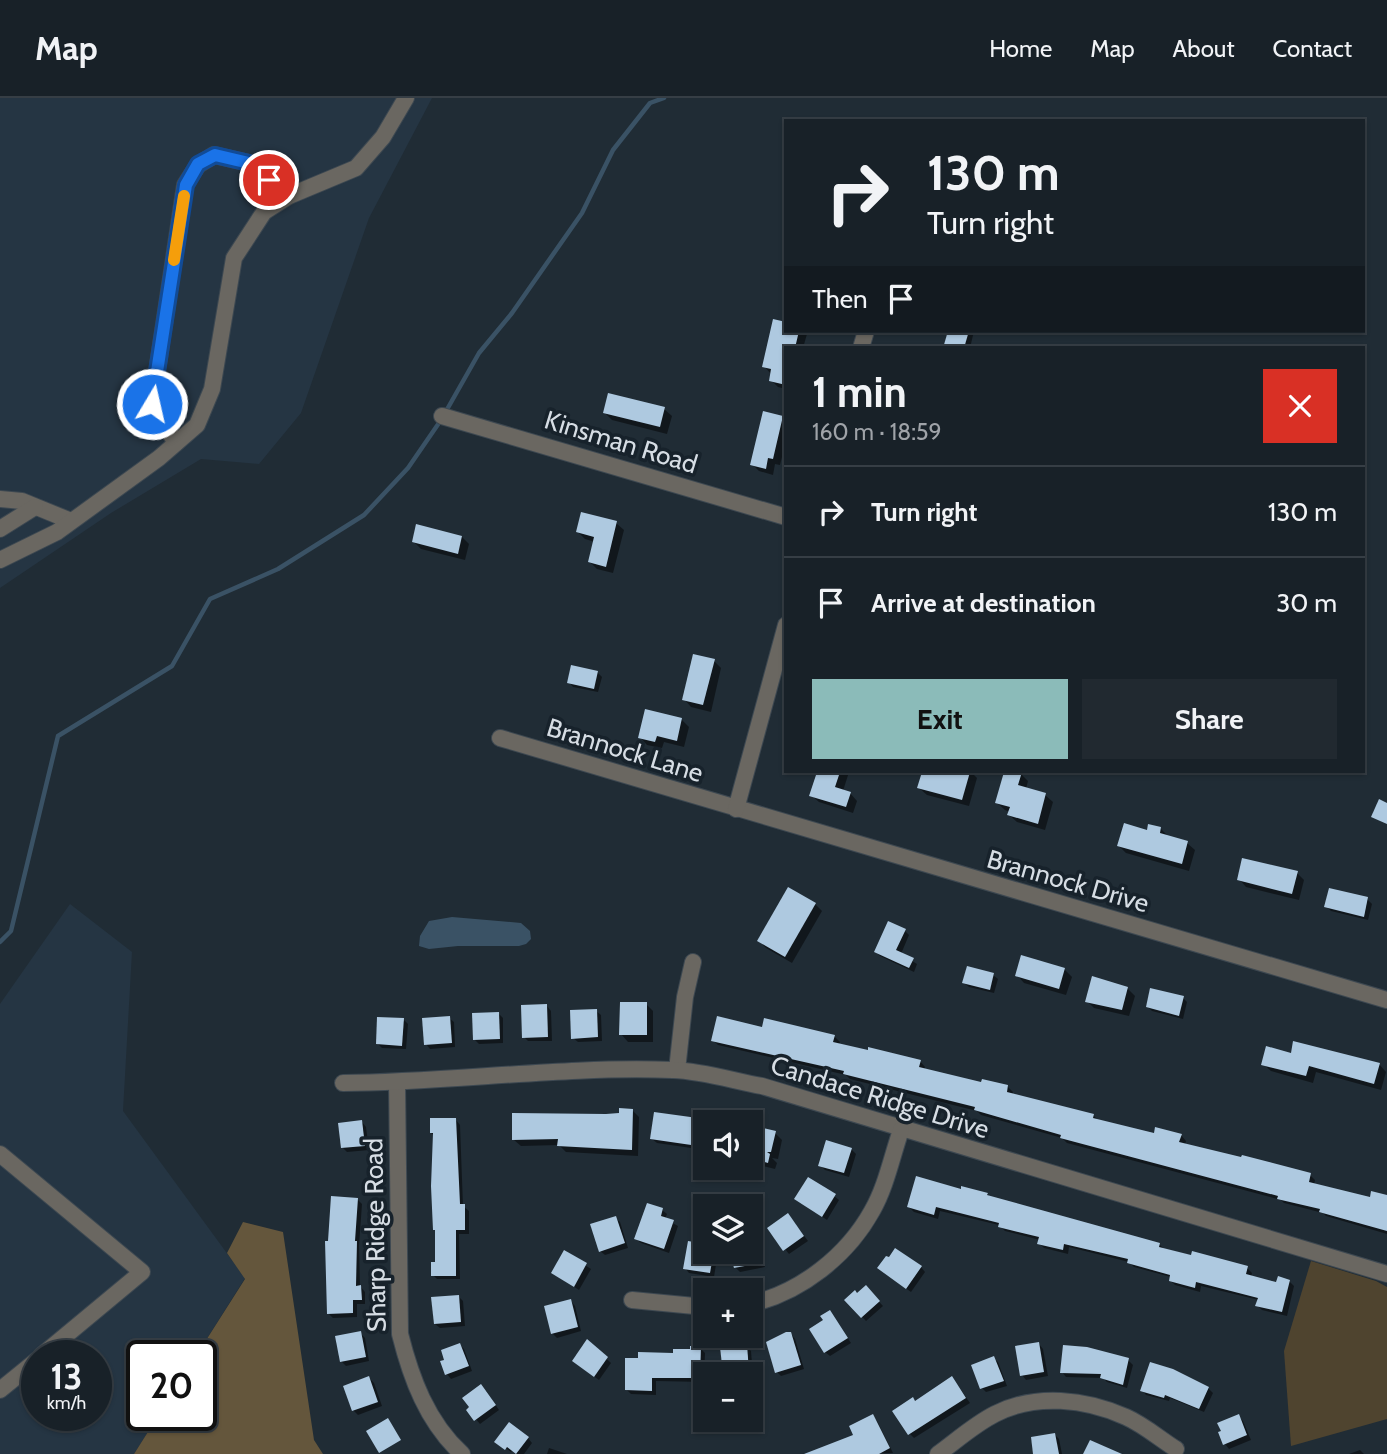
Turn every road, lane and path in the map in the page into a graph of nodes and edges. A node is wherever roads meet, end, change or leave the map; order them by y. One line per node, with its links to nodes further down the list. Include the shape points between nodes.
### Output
1 (406, 98): 2 (street, via 383,137 356,167)
2 (289, 196): 4 (street, via 264,212 234,258 212,389 197,425); 4 (street, via 249,163 215,155 198,164 186,185 152,404)
3 (442, 416): 7 (street, Kinsman Road)
4 (176, 443): 8 (street)
5 (0, 499): 6 (street)
6 (35, 507): 8 (street); 9 (street)
7 (784, 516)
8 (71, 522): 10 (street)
9 (0, 529)
10 (0, 560)
11 (784, 632): 13 (street)
12 (500, 738): 13 (street, Brannock Lane)
13 (736, 809): 15 (street, Brannock Drive)
14 (693, 962): 16 (street)
15 (1387, 1000)
16 (677, 1070): 17 (street, Candace Ridge Drive); 19 (street, Candace Ridge Drive, via 762,1086)
17 (397, 1082): 18 (street, Candace Ridge Drive); 29 (street, Sharp Ridge Road, via 400,1334 423,1402)
18 (343, 1083)
19 (901, 1129): 21 (street, Candace Ridge Drive); 23 (street, via 873,1210 848,1246 814,1276)
20 (0, 1154): 25 (street, via 142,1272)
21 (1387, 1274)
22 (632, 1300): 24 (street)
23 (763, 1301)
24 (693, 1306)
25 (60, 1340)
26 (21, 1373): 27 (street)
27 (0, 1391)
28 (1176, 1449): 30 (street, via 1128,1417 1062,1400 1025,1403 995,1414)
29 (462, 1454)
30 (938, 1454)

